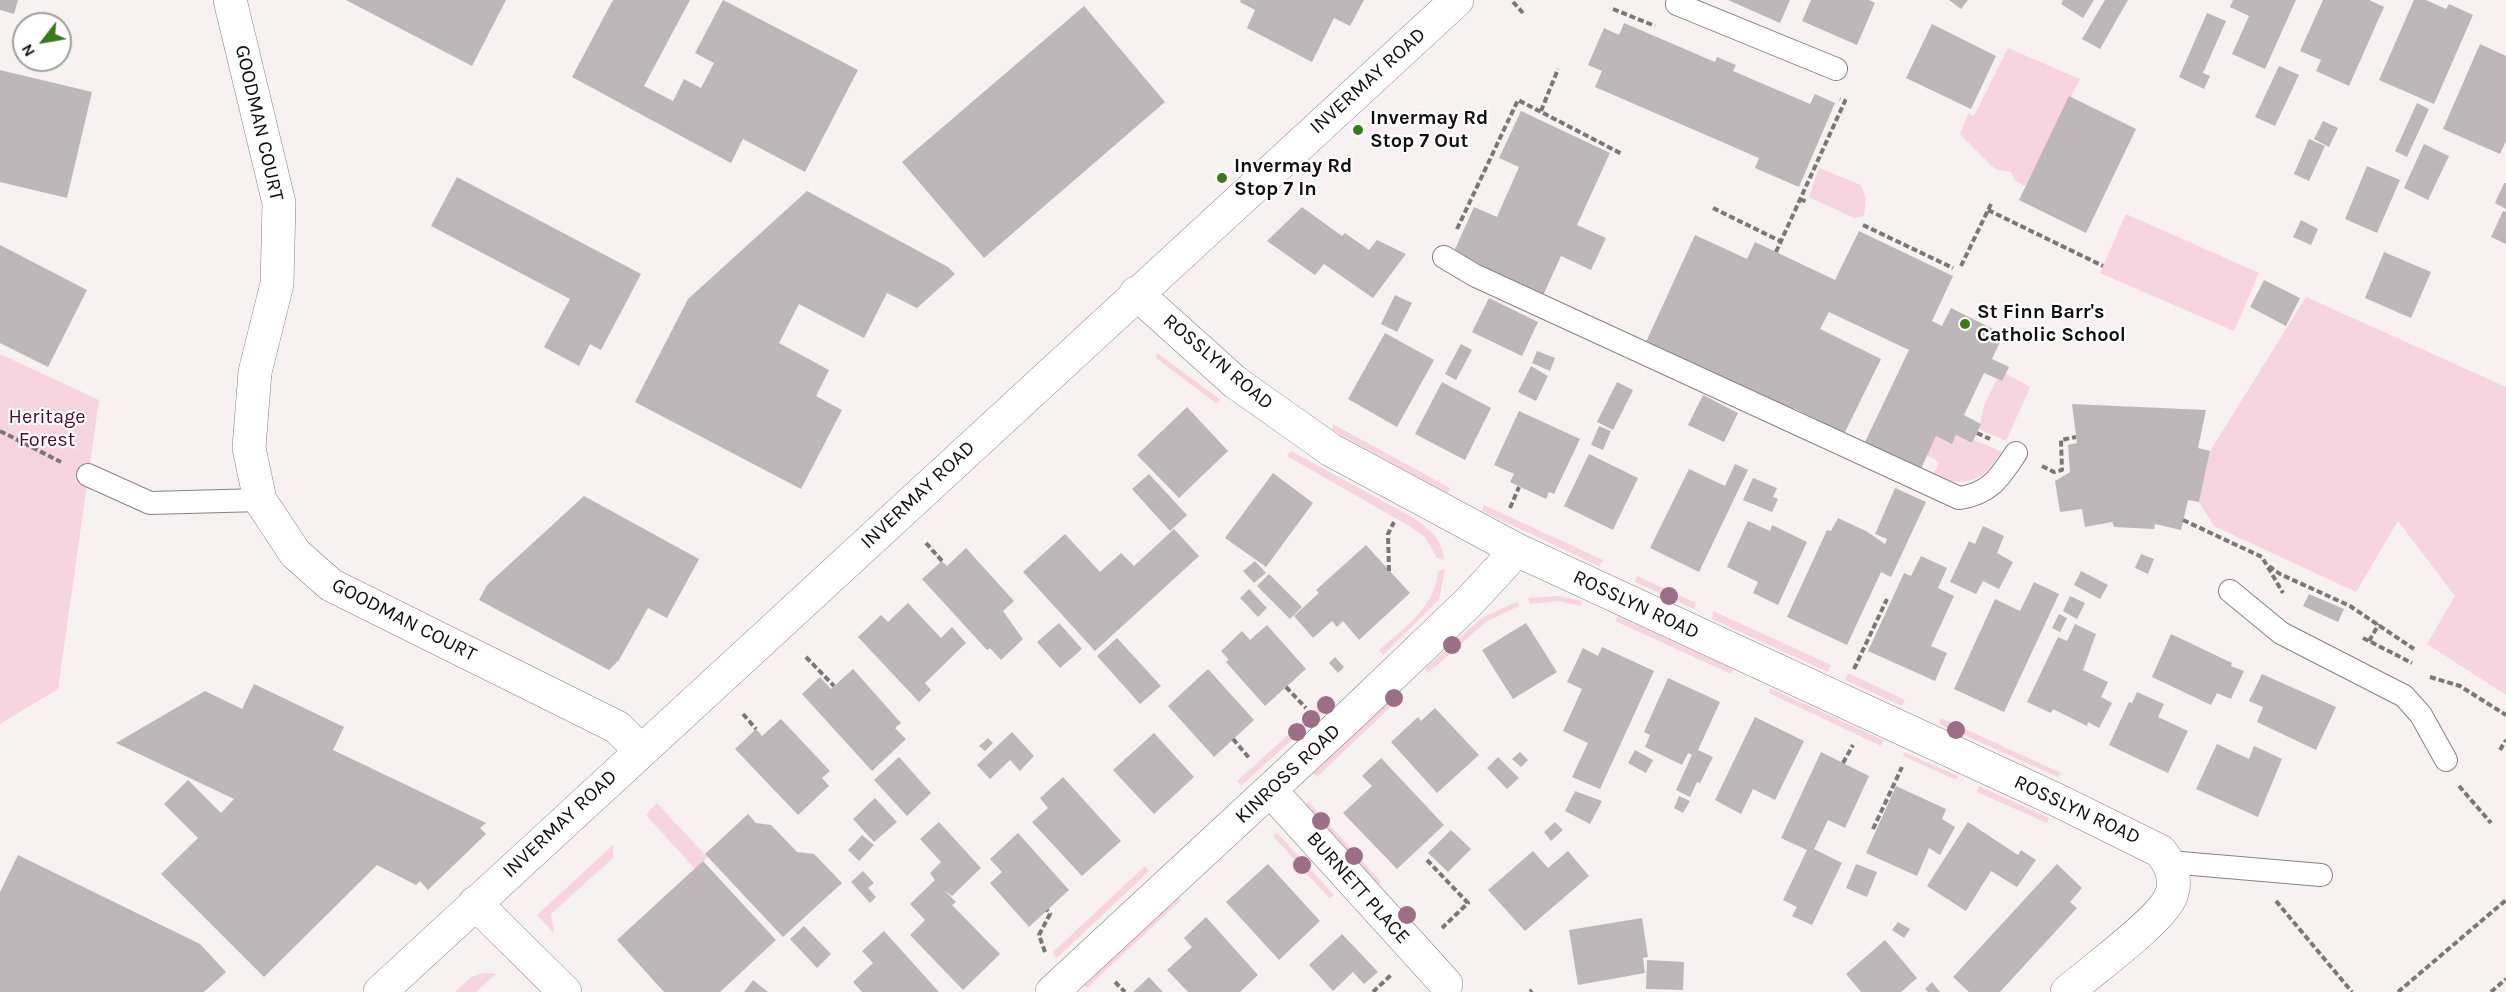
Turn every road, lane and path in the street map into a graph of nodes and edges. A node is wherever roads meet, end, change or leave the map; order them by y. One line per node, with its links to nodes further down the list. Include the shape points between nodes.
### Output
1 (230, 0): 30 (street, GOODMAN COURT, via 279,202 277,284 255,372 249,448)
2 (1457, 0): 25 (street, INVERMAY ROAD)
3 (1679, 0): 9 (lane, via 1677,4)
4 (1513, 2): 6 (path)
5 (1613, 9): 7 (path)
6 (1522, 13)
7 (1657, 27)
8 (1558, 69): 11 (path)
9 (1836, 69)
10 (1834, 97): 13 (path, via 1845,101)
11 (1540, 111): 12 (path); 21 (path, via 1518,100)
12 (1622, 154)
13 (1800, 199): 14 (path); 19 (path)
14 (1807, 202)
15 (1991, 204): 17 (path)
16 (1713, 208): 19 (path)
17 (1988, 210): 22 (path); 23 (path)
18 (1863, 225): 24 (path)
19 (1780, 241): 20 (path)
20 (1776, 252)
21 (1444, 257): 27 (lane, via 1496,285 1959,498 1976,496 1994,483)
22 (1961, 266)
23 (2103, 266)
24 (1953, 268)
25 (1136, 293): 35 (street, ROSSLYN ROAD, via 1235,382 1331,450); 59 (street, INVERMAY ROAD)
26 (0, 431): 28 (path)
27 (2016, 453)
28 (88, 476): 30 (lane, via 150,503)
29 (1519, 487): 31 (path)
30 (260, 500): 59 (street, GOODMAN COURT, via 295,553 332,585 617,727)
31 (1508, 511)
32 (2183, 520): 37 (path, via 2253,550)
33 (1394, 522): 38 (path, via 1388,534)
34 (926, 543): 36 (path)
35 (1517, 550): 66 (street, KINROSS ROAD, via 1469,602); 70 (street, ROSSLYN ROAD, via 2144,840)
36 (942, 561)
37 (2266, 564): 41 (path); 42 (path)
38 (1389, 571)
39 (2230, 591): 61 (lane, via 2281,633 2404,696 2421,715)
40 (1887, 599): 48 (path)
41 (2290, 600)
42 (2379, 624): 44 (path); 45 (path)
43 (2358, 636): 44 (path)
44 (2369, 640): 47 (path)
45 (2414, 649)
46 (806, 657): 50 (path)
47 (2415, 666)
48 (1853, 672)
49 (2423, 672): 54 (path, via 2460,686)
50 (834, 686)
51 (1286, 687): 52 (path)
52 (1308, 710)
53 (743, 714): 55 (path)
54 (2506, 715)
55 (756, 729)
56 (1857, 738): 64 (path)
57 (1233, 739): 63 (path)
58 (2506, 740): 60 (path)
59 (640, 750): 74 (street, INVERMAY ROAD)
60 (2500, 750)
61 (2446, 760)
62 (1905, 761): 68 (path)
63 (1252, 762)
64 (1843, 763)
65 (2455, 781): 67 (path)
66 (1271, 791): 80 (street, BURNETT PLACE); 83 (street, KINROSS ROAD)
67 (2491, 823)
68 (1873, 829)
69 (1427, 860): 76 (path, via 1468,903)
70 (2169, 862): 71 (lane); 85 (street, via 2174,886 2170,899 2159,913)
71 (2266, 870): 72 (lane); 86 (path, via 2276,902)
72 (2321, 875)
73 (2506, 900): 87 (path)
74 (475, 903): 81 (street, INVERMAY ROAD); 82 (street)
75 (1047, 910): 77 (path, via 1050,914 1039,935)
76 (1435, 934)
77 (1045, 953)
78 (1393, 973): 84 (path)
79 (2506, 979): 88 (path)
80 (1446, 984)
81 (380, 992)
82 (566, 992)
83 (1052, 992)
84 (1373, 992)
85 (2067, 992)
86 (2352, 992)
87 (2398, 992)
88 (2491, 992)

